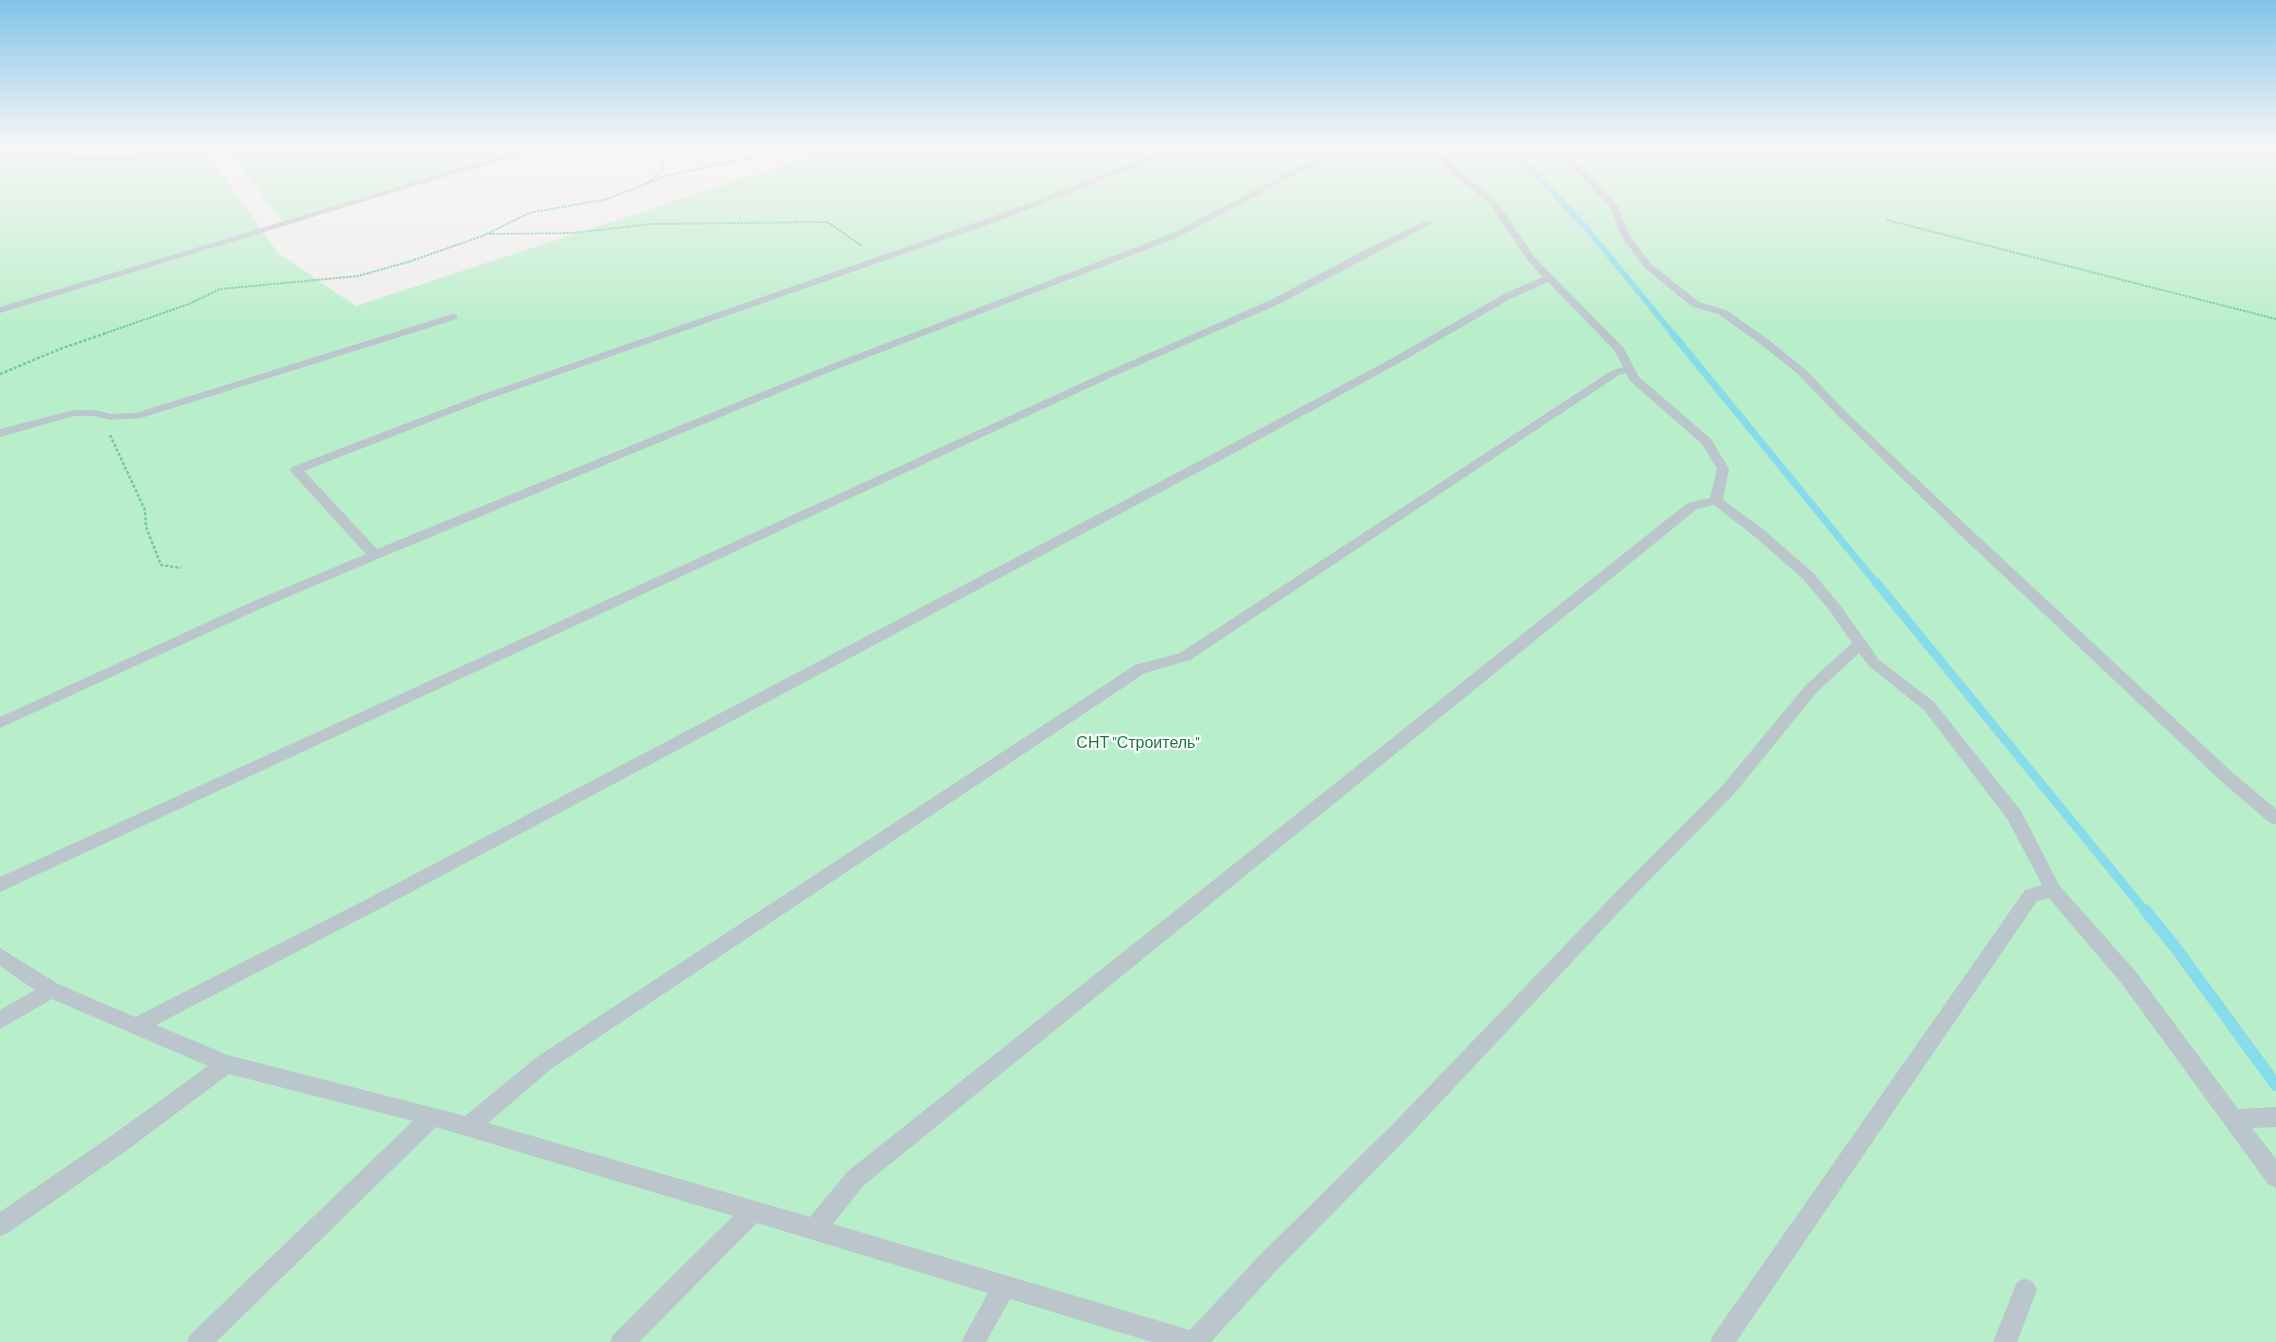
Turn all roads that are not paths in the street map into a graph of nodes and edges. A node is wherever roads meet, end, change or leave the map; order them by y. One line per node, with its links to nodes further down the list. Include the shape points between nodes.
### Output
1 (341, 207): 8 (lane)
2 (1027, 207): 13 (lane, via 482,398 296,470)
3 (1230, 207): 13 (lane, via 1176,235 823,371)
4 (1496, 207): 7 (lane, via 1532,260)
5 (1614, 207): 16 (lane, via 1626,236 1648,266 1696,304 1722,312 1802,372 1961,528)
6 (1428, 223): 17 (lane, via 1275,302 1110,374)
7 (1550, 278): 10 (lane, via 1619,349); 22 (lane, via 1508,296 1256,436 379,901)
8 (0, 310)
9 (453, 317): 11 (lane, via 138,416 74,413)
10 (1629, 369): 12 (lane, via 1634,379 1707,442 1723,469); 27 (lane, via 1615,373 1185,657 1140,669 544,1063)
11 (0, 433)
12 (1716, 501): 14 (lane, via 1808,576); 31 (lane, via 1693,506 1676,519 855,1179)
13 (375, 555): 15 (lane, via 259,604)
14 (1860, 644): 18 (lane, via 1874,664 1929,706 1967,752 2014,816); 38 (lane, via 1811,689 1729,789 1400,1131 1267,1264)
15 (0, 723)
16 (2276, 818)
17 (0, 884)
18 (2053, 890): 26 (lane, via 2129,978); 39 (lane, via 2031,896)
19 (0, 956): 20 (lane)
20 (51, 990): 21 (lane); 22 (lane)
21 (0, 1020)
22 (136, 1026): 23 (lane)
23 (226, 1064): 24 (lane); 30 (lane)
24 (433, 1116): 27 (lane); 34 (lane)
25 (2276, 1116): 26 (lane)
26 (2232, 1119): 28 (lane)
27 (467, 1127): 29 (lane)
28 (2276, 1177)
29 (754, 1211): 31 (lane); 35 (lane)
30 (0, 1225)
31 (815, 1229): 32 (lane)
32 (1005, 1286): 36 (lane); 37 (lane)
33 (2026, 1290): 40 (lane)
34 (199, 1342)
35 (622, 1342)
36 (973, 1342)
37 (1192, 1342)
38 (1196, 1342)
39 (1722, 1342)
40 (2005, 1342)

